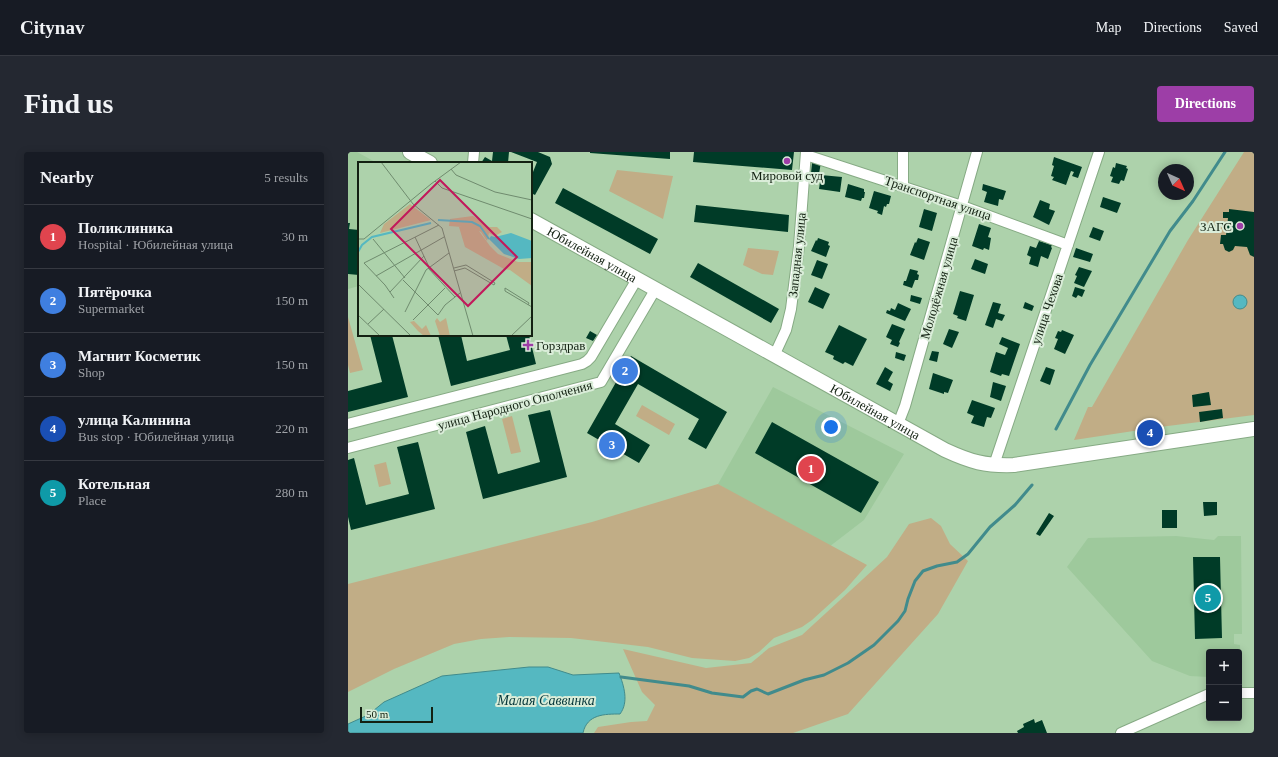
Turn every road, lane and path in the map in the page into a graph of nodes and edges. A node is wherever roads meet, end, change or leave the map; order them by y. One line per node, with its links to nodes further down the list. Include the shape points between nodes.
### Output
1 (410, 152): 7 (main road)
2 (474, 152): 8 (street)
3 (903, 152): 9 (street)
4 (977, 152): 10 (street, Молодёжная улица)
5 (1099, 152): 12 (street, улица Чехова)
6 (806, 153): 9 (street, Транспортная улица); 15 (street, Западная улица, via 791,309 786,330)
7 (428, 162)
8 (473, 162)
9 (903, 186): 10 (street, Транспортная улица)
10 (962, 206): 12 (street, Транспортная улица); 17 (street, Молодёжная улица)
11 (532, 221): 13 (main road, Юбилейная улица)
12 (1068, 245): 20 (street, улица Чехова)
13 (637, 279): 14 (main road, Юбилейная улица); 16 (street, улица Народного Ополчения, via 587,361)
14 (655, 290): 15 (main road, Юбилейная улица); 19 (street, улица Народного Ополчения, via 601,382)
15 (774, 356): 17 (main road, Юбилейная улица)
16 (348, 424)
17 (898, 424): 20 (main road, Юбилейная улица, via 964,459)
18 (1254, 429): 20 (main road, Юбилейная улица, via 1014,465)
19 (348, 448)
20 (994, 465)
21 (1242, 692): 22 (street)
22 (1254, 693)
23 (1206, 695): 24 (street)
24 (1121, 733)

